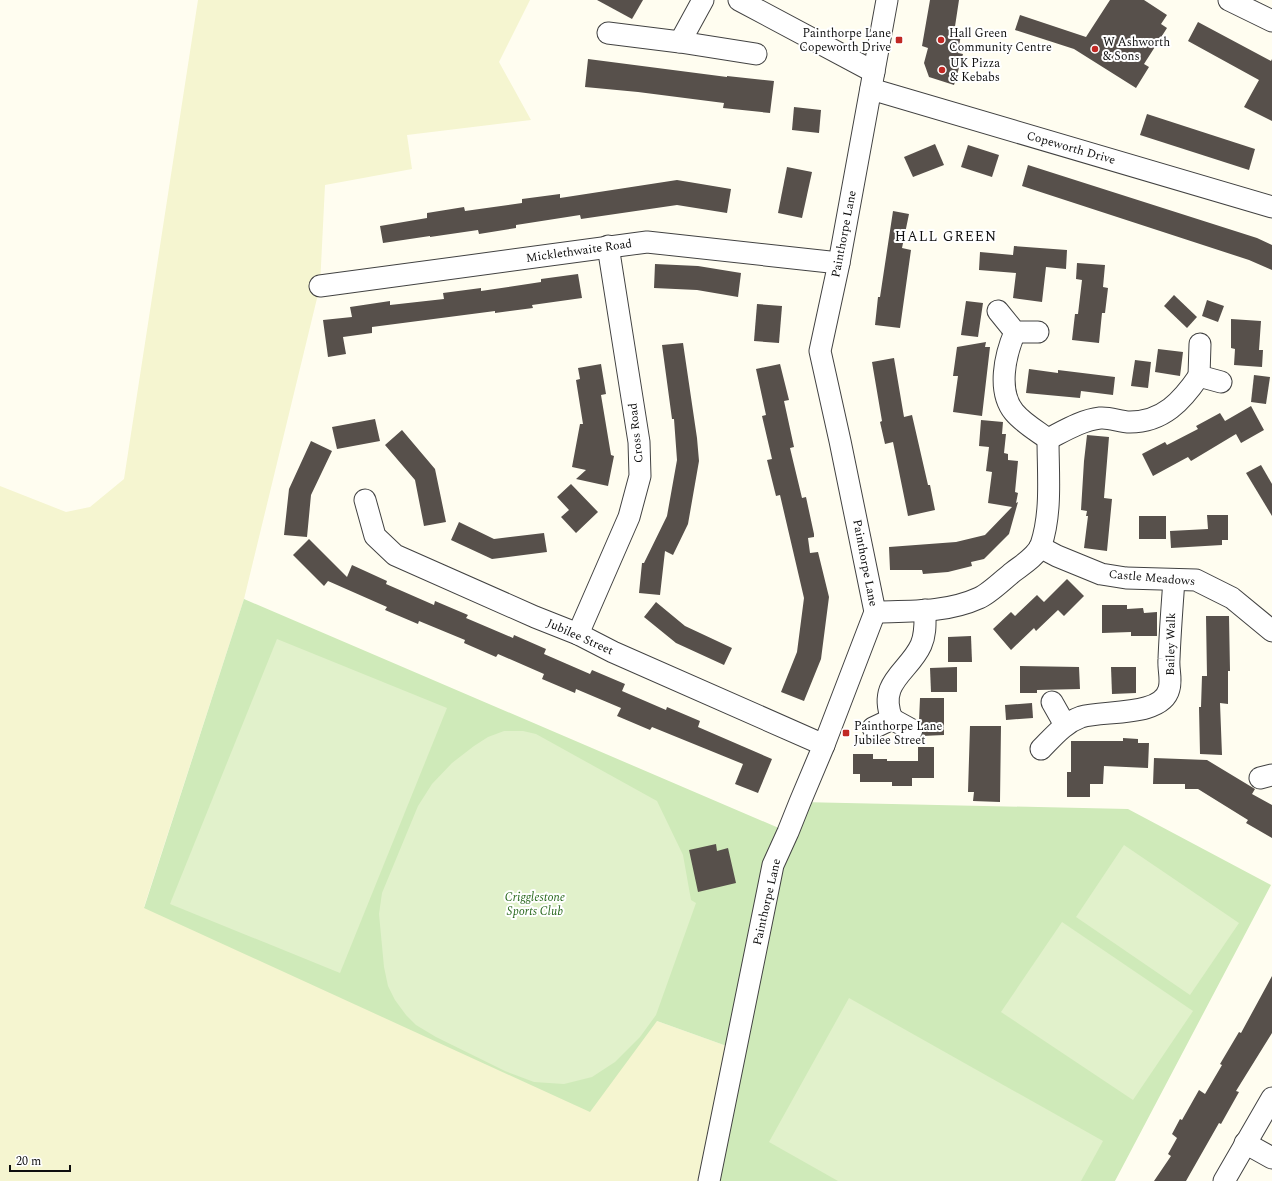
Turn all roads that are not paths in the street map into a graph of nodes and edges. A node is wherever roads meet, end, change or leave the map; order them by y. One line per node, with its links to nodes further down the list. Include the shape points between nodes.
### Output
1 (703, 0): 7 (street)
2 (740, 0): 9 (street, Copeworth Drive)
3 (887, 0): 9 (street, Painthorpe Lane)
4 (1229, 0): 5 (street)
5 (1272, 21)
6 (608, 33): 7 (street)
7 (680, 42): 8 (street)
8 (756, 54)
9 (872, 80): 10 (street, Copeworth Drive); 12 (street, Painthorpe Lane)
10 (1272, 207)
11 (608, 246): 12 (street, Micklethwaite Road, via 648,242); 13 (street, Micklethwaite Road); 27 (street, Cross Road, via 639,442 640,476 629,517)
12 (839, 263): 25 (street, Painthorpe Lane, via 820,351)
13 (320, 286)
14 (998, 311): 15 (street)
15 (1015, 332): 16 (street); 20 (street, via 1009,347 1004,378 1007,397 1014,412)
16 (1038, 332)
17 (1200, 344): 18 (street)
18 (1199, 376): 19 (street); 20 (street, via 1175,406 1146,421 1129,422 1100,418)
19 (1221, 382)
20 (1048, 440): 22 (street, via 1047,512)
21 (365, 500): 27 (street, Jubilee Street, via 375,536 395,555)
22 (1040, 547): 23 (street, Castle Meadows, via 1101,574); 24 (street, via 1030,559 981,598 947,608)
23 (1174, 580): 26 (street, Castle Meadows, via 1196,580 1232,598); 30 (street, Bailey Walk, via 1169,650 1171,678 1169,691 1161,702 1133,711 1098,713)
24 (925, 610): 25 (street); 29 (street, via 922,644 894,681 888,701)
25 (875, 612): 33 (street, Painthorpe Lane)
26 (1272, 631)
27 (578, 634): 33 (street, Jubilee Street, via 613,652)
28 (1052, 702): 30 (street)
29 (892, 719): 31 (street); 32 (street)
30 (1065, 725): 34 (street, Bailey Walk)
31 (873, 728)
32 (912, 730)
33 (824, 745): 38 (street, Painthorpe Lane, via 774,865)
34 (1041, 750)
35 (1272, 1098): 36 (street)
36 (1245, 1143): 37 (street); 39 (street)
37 (1272, 1158)
38 (709, 1181)
39 (1224, 1181)

